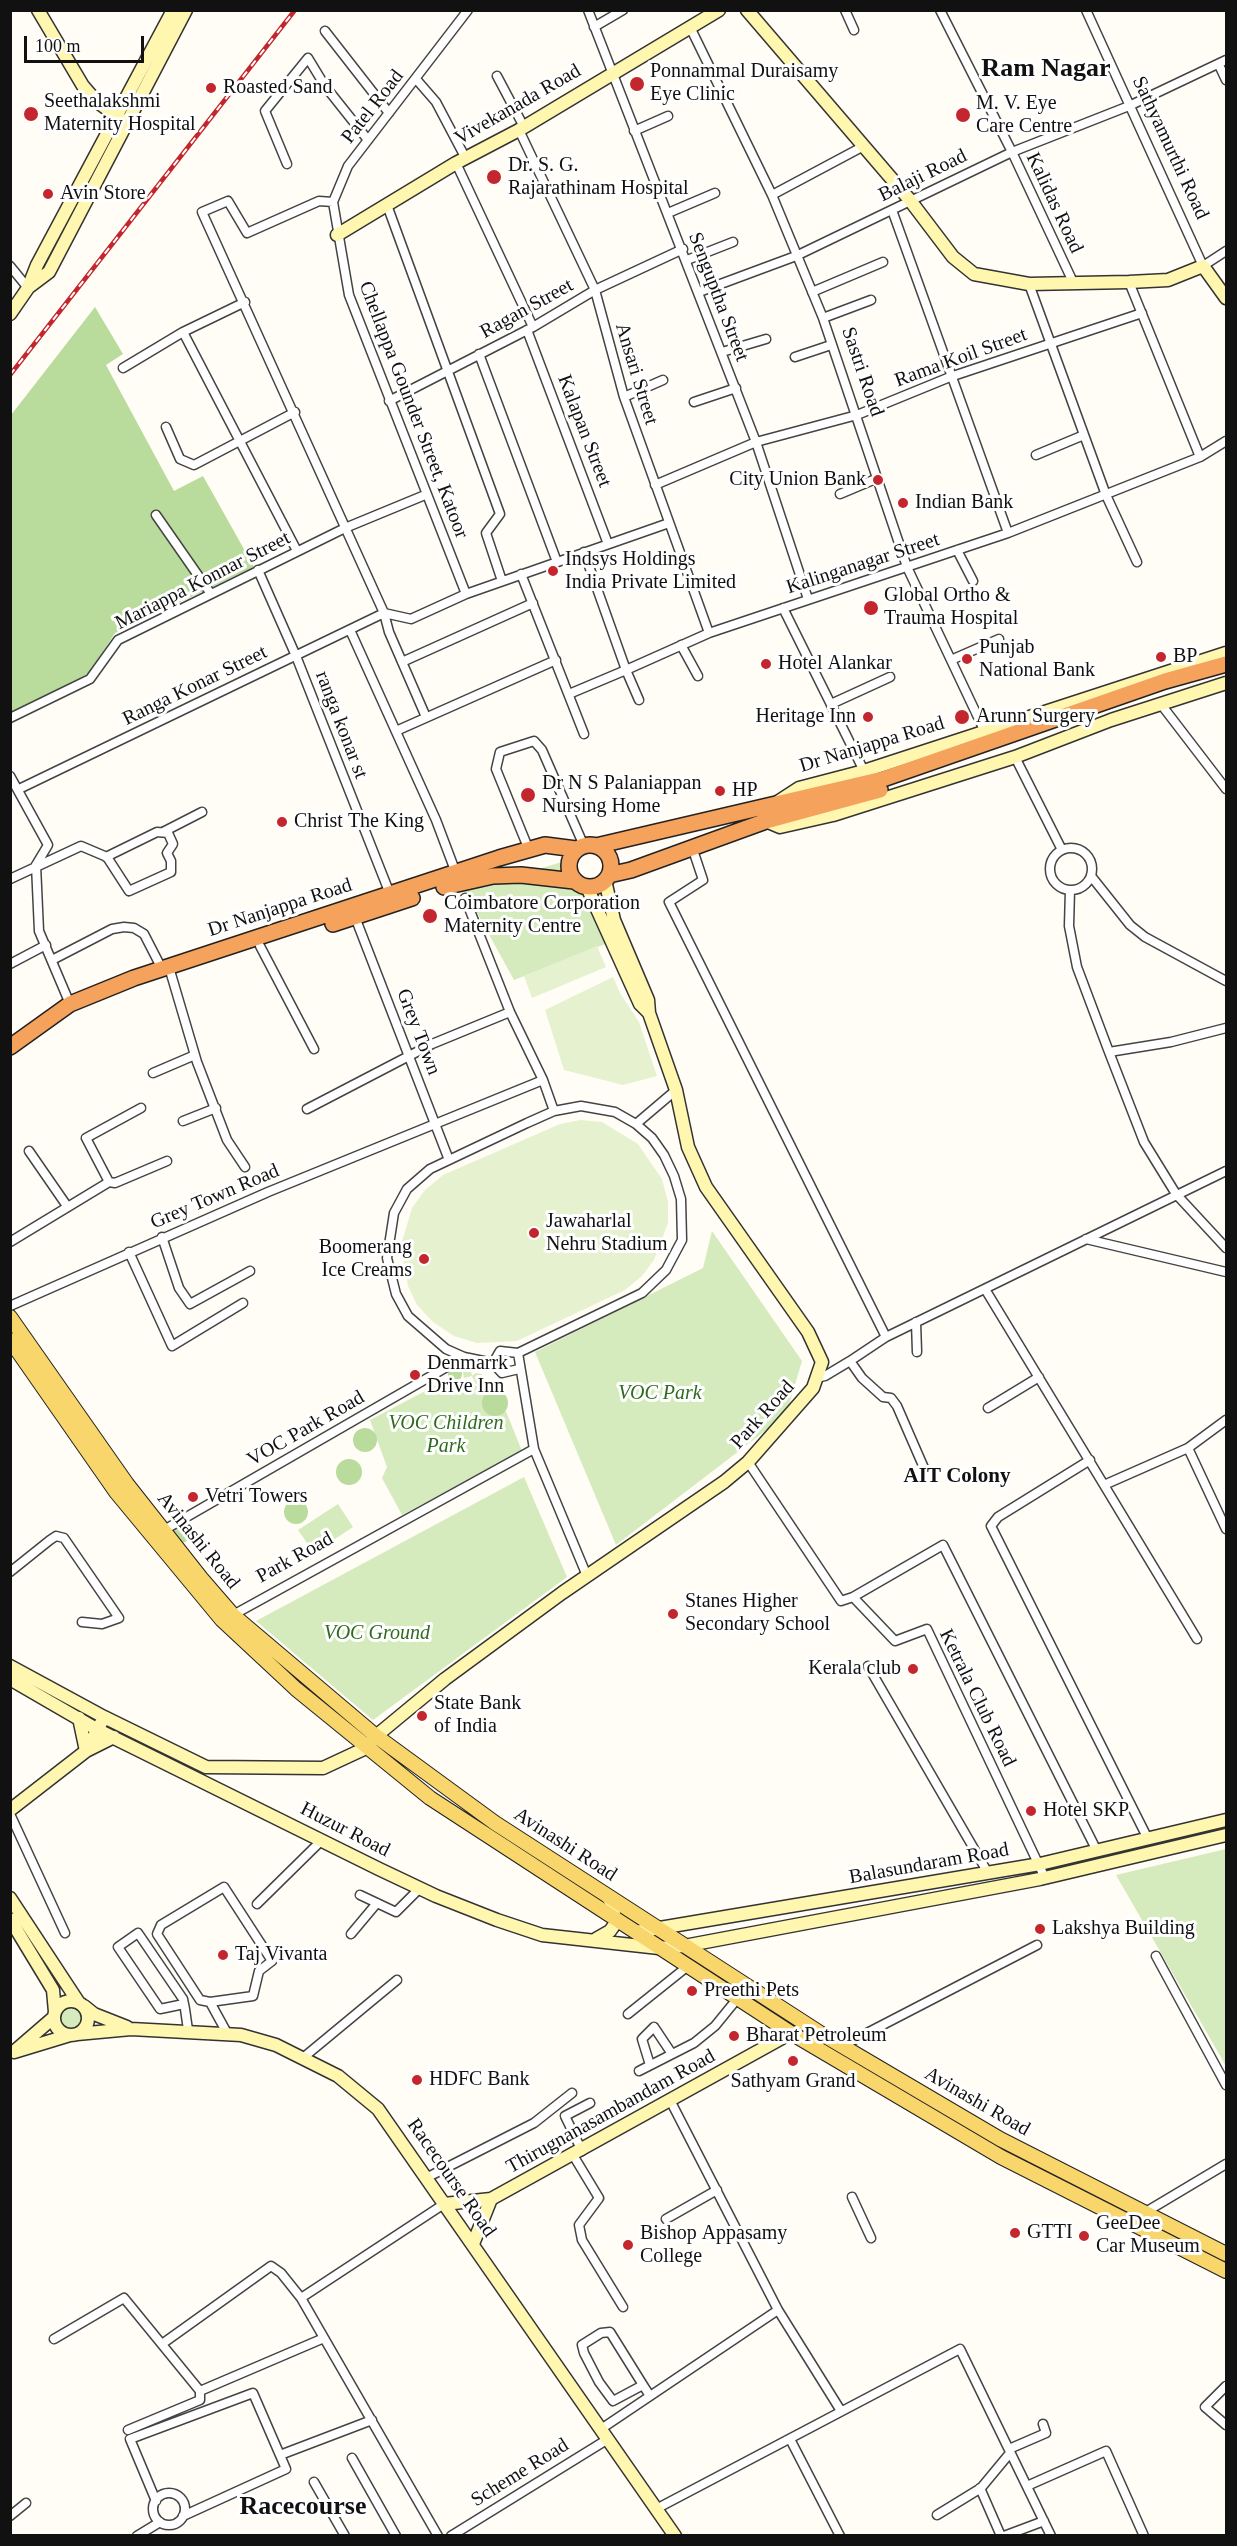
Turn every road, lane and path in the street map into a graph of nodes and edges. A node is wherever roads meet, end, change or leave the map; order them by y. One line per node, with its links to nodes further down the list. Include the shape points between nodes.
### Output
1 (38, 10): 24 (main road, via 83,86)
2 (173, 10): 24 (main road)
3 (186, 10): 24 (main road)
4 (588, 10): 12 (street, Senguptha Street)
5 (623, 10): 12 (street)
6 (719, 10): 13 (main road, Vivekanada Road)
7 (747, 10): 28 (main road)
8 (845, 10): 14 (street)
9 (940, 10): 29 (street, Kalidas Road)
10 (1086, 10): 21 (street, Sathyamurthi Road)
11 (466, 11): 19 (street, Patel Road)
12 (594, 27): 17 (street, Senguptha Street)
13 (691, 29): 17 (main road, Vivekanada Road); 33 (street, Sastri Road)
14 (854, 30)
15 (325, 31): 22 (street)
16 (1223, 62): 20 (street); 21 (street, Balaji Road)
17 (611, 74): 25 (main road, Vivekanada Road); 26 (street, Senguptha Street)
18 (497, 75): 25 (street, Ansari Street)
19 (416, 79): 22 (street, Patel Road); 30 (street, via 435,102)
20 (1227, 80)
21 (1129, 106): 29 (street, Balaji Road); 47 (street, Sathyamurthi Road)
22 (389, 113): 27 (street, Patel Road)
23 (668, 116): 26 (street)
24 (122, 120): 51 (main road, via 36,265)
25 (521, 128): 30 (main road, Vivekanada Road); 52 (street, Ansari Street)
26 (634, 131): 38 (street, Senguptha Street)
27 (368, 140): 31 (street, via 308,58 265,111); 35 (street, Patel Road, via 348,166)
28 (862, 147): 33 (street); 34 (main road)
29 (1012, 152): 34 (street, Balaji Road); 48 (street, Kalidas Road)
30 (460, 160): 36 (main road, Vivekanada Road); 61 (street)
31 (287, 164)
32 (715, 193): 38 (street)
33 (772, 195): 43 (street, Sastri Road)
34 (909, 199): 37 (street, Balaji Road); 50 (main road, via 953,256 974,274)
35 (333, 202): 39 (street); 57 (street, via 319,201 247,233 228,201 202,212)
36 (387, 205): 39 (main road, Vivekanada Road); 70 (street)
37 (892, 210): 43 (street, Balaji Road); 71 (street)
38 (668, 213): 41 (street, Senguptha Street)
39 (338, 235): 75 (street, Chellappa Gounder Street, Katoor, via 349,295)
40 (733, 242): 44 (street)
41 (683, 249): 44 (street, Senguptha Street); 52 (street, Ragan Street)
42 (1227, 251): 47 (street)
43 (796, 256): 53 (street, Balaji Road); 54 (street, Sastri Road)
44 (687, 260): 53 (street, Senguptha Street)
45 (883, 262): 54 (street)
46 (10, 266): 51 (street)
47 (1203, 266): 49 (main road, via 1168,280); 55 (main road, Sathyamurthi Road)
48 (1073, 282): 49 (main road); 50 (main road)
49 (1129, 282): 58 (street)
50 (1029, 284): 64 (street)
51 (28, 288): 59 (main road)
52 (595, 290): 61 (street, Ragan Street); 74 (street, Ansari Street)
53 (699, 292): 66 (street, Senguptha Street)
54 (812, 292): 60 (street, Sastri Road)
55 (1227, 298)
56 (871, 300): 60 (street)
57 (245, 302): 62 (street); 77 (street)
58 (1142, 313): 64 (street, Rama Koil Street); 85 (street)
59 (10, 314)
60 (823, 318): 65 (street, Sastri Road)
61 (530, 328): 67 (street, Ragan Street); 95 (street, Kalapan Street)
62 (183, 332): 69 (street); 81 (street)
63 (766, 339): 66 (street)
64 (1051, 344): 71 (street, Rama Koil Street); 80 (street)
65 (831, 345): 68 (street); 78 (street, Sastri Road)
66 (722, 352): 73 (street, Senguptha Street)
67 (479, 354): 70 (street, Ragan Street); 99 (street)
68 (795, 357)
69 (123, 368)
70 (449, 370): 75 (street, Ragan Street); 104 (street, via 500,514 486,534)
71 (950, 377): 78 (street, Rama Koil Street); 94 (street)
72 (663, 381): 74 (street)
73 (736, 388): 76 (street); 83 (street, Senguptha Street)
74 (624, 398): 87 (street, Ansari Street)
75 (390, 401): 89 (street, Chellappa Gounder Street, Katoor)
76 (694, 402)
77 (295, 412): 81 (street); 93 (street)
78 (857, 415): 83 (street, Rama Koil Street); 86 (street, Sastri Road)
79 (166, 427): 81 (street, via 180,459 194,465)
80 (1084, 435): 84 (street); 90 (street)
81 (239, 440): 97 (street)
82 (1227, 441): 85 (street, Kalinganagar Street)
83 (756, 442): 87 (street, Rama Koil Street); 108 (street, Senguptha Street)
84 (1036, 455)
85 (1200, 457): 90 (street, Kalinganagar Street)
86 (878, 478): 88 (street); 101 (street, Sastri Road)
87 (655, 485): 92 (street, Ansari Street)
88 (840, 494)
89 (425, 495): 93 (street, Mariappa Konnar Street); 107 (street, Chellappa Gounder Street, Katoor)
90 (1106, 495): 94 (street, Kalinganagar Street); 100 (street)
91 (156, 515): 106 (street)
92 (669, 523): 95 (street); 113 (street, Ansari Street)
93 (345, 528): 97 (street, Mariappa Konnar Street); 111 (street)
94 (1008, 533): 96 (street, Kalinganagar Street)
95 (608, 544): 98 (street)
96 (957, 550): 101 (street, Kalinganagar Street); 105 (street)
97 (297, 551): 102 (street, Mariappa Konnar Street)
98 (584, 552): 99 (street); 122 (street)
99 (557, 562): 103 (street)
100 (1137, 562)
101 (907, 567): 108 (street, Kalinganagar Street); 119 (street, Sastri Road)
102 (258, 570): 106 (street, Mariappa Konnar Street); 117 (street, ranga konar st)
103 (521, 574): 104 (street); 109 (street)
104 (502, 581): 107 (street)
105 (973, 581)
106 (211, 594): 132 (street, Mariappa Konnar Street, via 118,640 90,679)
107 (466, 594): 111 (street, via 411,619)
108 (807, 599): 110 (street, Kalinganagar Street)
109 (533, 603): 118 (street); 120 (street)
110 (783, 608): 113 (street, Kalinganagar Street); 130 (street)
111 (384, 613): 112 (street, Ranga Konar Street); 120 (street)
112 (350, 630): 117 (street, Ranga Konar Street); 133 (street)
113 (709, 633): 115 (street, Kalinganagar Street)
114 (999, 639): 119 (street)
115 (681, 645): 122 (street, Kalinganagar Street); 124 (street)
116 (1227, 653): 134 (main road, Dr Nanjappa Road)
117 (296, 656): 139 (street, Ranga Konar Street); 159 (street, ranga konar st)
118 (556, 660): 127 (street); 131 (street)
119 (951, 660): 134 (street, Sastri Road)
120 (402, 662): 131 (street)
121 (1227, 664): 142 (highway, via 1165,681)
122 (626, 670): 127 (street); 128 (street)
123 (1227, 673): 142 (highway, via 1083,718 883,789)
124 (698, 676)
125 (890, 678): 130 (street)
126 (1227, 683): 129 (main road)
127 (570, 694): 135 (street)
128 (639, 700)
129 (1160, 703): 136 (main road); 140 (street)
130 (831, 704): 137 (street)
131 (426, 717): 133 (street)
132 (10, 718)
133 (396, 732): 152 (street)
134 (985, 732): 137 (main road, Dr Nanjappa Road)
135 (584, 735)
136 (1015, 757): 144 (main road, via 833,815 780,827); 149 (street)
137 (864, 771): 141 (main road, Dr Nanjappa Road, via 799,788)
138 (10, 776): 139 (street)
139 (19, 789): 151 (street, via 48,846)
140 (1227, 789)
141 (779, 801): 142 (highway); 146 (highway, Dr Nanjappa Road)
142 (808, 803): 144 (highway)
143 (202, 812): 145 (street)
144 (766, 821): 147 (highway)
145 (163, 832): 150 (street); 150 (street, via 168,833 174,844 167,853 171,872 129,891)
146 (586, 847): 148 (highway, Dr Nanjappa Road, via 546,845); 148 (street, via 542,750 534,741 500,752 496,769); 154 (highway, via 607,854 611,868); 156 (highway, via 569,861 568,868)
147 (692, 847): 154 (highway); 208 (street, via 703,880 669,902)
148 (529, 850): 152 (highway, Dr Nanjappa Road)
149 (1062, 850): 153 (street, via 1082,851 1091,862); 158 (street, via 1053,859 1051,873 1057,884)
150 (106, 856): 151 (street, via 81,846)
151 (36, 865): 155 (street); 162 (street, via 39,931)
152 (456, 873): 157 (highway, Dr Nanjappa Road)
153 (1091, 876): 158 (street, via 1083,886); 167 (street, via 1130,925 1145,937)
154 (607, 877): 156 (highway, via 594,887); 170 (main road, Park Road, via 614,920 648,1000)
155 (10, 879)
156 (580, 884): 157 (highway, Dr Nanjappa Road, via 521,875); 170 (main road, via 640,1004)
157 (432, 886): 159 (highway, Dr Nanjappa Road); 161 (highway, Dr Nanjappa Road)
158 (1070, 890): 174 (street, via 1069,926 1077,967)
159 (390, 894): 166 (highway, Dr Nanjappa Road)
160 (465, 898): 169 (street)
161 (355, 916): 163 (highway, Dr Nanjappa Road); 177 (street, Grey Town)
162 (46, 945): 164 (street); 165 (street)
163 (260, 946): 166 (highway, Dr Nanjappa Road); 173 (street)
164 (52, 960): 166 (street, via 112,929 134,928 144,934); 168 (street)
165 (10, 964)
166 (167, 972): 168 (highway, Dr Nanjappa Road); 175 (street); 176 (highway, Dr Nanjappa Road, via 76,1011)
167 (1227, 981)
168 (70, 1004): 172 (highway, Dr Nanjappa Road)
169 (510, 1012): 177 (street, via 432,1044); 179 (street)
170 (649, 1012): 180 (main road, Park Road)
171 (1227, 1028): 174 (street)
172 (10, 1047)
173 (314, 1049)
174 (1109, 1052): 194 (street, via 1144,1142)
175 (195, 1055): 178 (street); 182 (street)
176 (10, 1058)
177 (409, 1058): 183 (street); 187 (street, Grey Town)
178 (153, 1073)
179 (543, 1080): 184 (street); 187 (street, Grey Town Road)
180 (676, 1090): 186 (street); 217 (main road, Park Road, via 688,1147 706,1187 808,1332 822,1362)
181 (141, 1108): 193 (street, via 86,1138)
182 (216, 1108): 185 (street); 191 (street, via 227,1140)
183 (307, 1109)
184 (554, 1111): 186 (street, via 581,1106 615,1112); 189 (street)
185 (183, 1120)
186 (636, 1124): 211 (street, via 652,1138 675,1176 683,1220 682,1240 675,1256 642,1293)
187 (436, 1125): 189 (street, Grey Town); 196 (street, Grey Town Road)
188 (29, 1151): 195 (street)
189 (449, 1160): 212 (street, via 430,1169 407,1189 394,1213 387,1258 396,1294 408,1316 446,1349)
190 (167, 1161): 193 (street, via 121,1181)
191 (245, 1167)
192 (1227, 1171): 194 (street)
193 (109, 1182): 195 (street)
194 (1176, 1194): 197 (street); 199 (street)
195 (67, 1206): 198 (street)
196 (162, 1237): 200 (street, Grey Town Road); 201 (street, via 179,1288 190,1304)
197 (1086, 1239): 202 (street); 203 (street)
198 (10, 1242)
199 (1227, 1248)
200 (129, 1252): 204 (street, via 172,1346); 205 (street, Grey Town Road)
201 (250, 1271)
202 (1227, 1272)
203 (985, 1289): 207 (street); 216 (street)
204 (243, 1304)
205 (10, 1306)
206 (10, 1317): 225 (main road, Avinashi Road)
207 (916, 1322): 208 (street); 210 (street)
208 (886, 1337): 213 (street)
209 (10, 1340): 225 (main road, Avinashi Road)
210 (917, 1352)
211 (518, 1353): 214 (street, via 500,1351); 215 (street)
212 (464, 1357): 214 (street); 229 (street, VOC Park Road)
213 (850, 1361): 217 (street); 224 (street, via 869,1384 897,1406)
214 (493, 1363): 215 (street, via 502,1373)
215 (519, 1369): 221 (street)
216 (1039, 1377): 218 (street); 222 (street)
217 (816, 1378): 223 (main road, Park Road, via 813,1388 784,1424)
218 (988, 1408)
219 (1227, 1420): 220 (street)
220 (1188, 1448): 226 (street); 228 (street)
221 (534, 1449): 231 (street); 233 (street, Park Road)
222 (1090, 1460): 226 (street); 252 (street, via 998,1517 990,1526)
223 (748, 1462): 231 (main road, Park Road); 232 (street, Ketrala Club Road, via 841,1601)
224 (924, 1468)
225 (118, 1483): 227 (main road, Avinashi Road)
226 (1104, 1485): 235 (street)
227 (141, 1512): 229 (main road, Avinashi Road); 244 (main road, Avinashi Road, via 222,1620)
228 (1227, 1529)
229 (164, 1530): 233 (main road, Avinashi Road)
230 (10, 1572): 234 (street, via 56,1536 64,1538 119,1618 102,1624)
231 (588, 1576): 242 (main road, Park Road, via 446,1679)
232 (853, 1597): 255 (street, via 943,1545); 256 (street, Ketrala Club Road, via 895,1641 927,1629)
233 (233, 1615): 242 (main road, Avinashi Road)
234 (82, 1622)
235 (1197, 1639)
236 (10, 1666): 239 (main road)
237 (867, 1666): 257 (street)
238 (10, 1679): 240 (main road, Huzur Road)
239 (104, 1717): 241 (main road); 246 (main road)
240 (79, 1718): 241 (main road, Huzur Road); 245 (main road)
241 (98, 1730): 243 (main road, Huzur Road); 245 (main road)
242 (376, 1736): 244 (main road, Park Road); 261 (main road, Avinashi Road, via 495,1823)
243 (114, 1737): 245 (main road); 247 (main road, Huzur Road)
244 (366, 1748): 246 (main road, via 323,1768); 265 (main road, Avinashi Road, via 466,1822)
245 (86, 1751): 248 (main road)
246 (202, 1765): 247 (main road)
247 (197, 1777): 253 (main road, Huzur Road)
248 (10, 1812): 269 (street)
249 (1227, 1820): 250 (main road, Balasundaram Road)
250 (1177, 1832): 252 (main road, Balasundaram Road); 254 (main road)
251 (1227, 1835): 254 (main road, Balasundaram Road)
252 (1148, 1839): 255 (main road, Balasundaram Road)
253 (322, 1840): 259 (main road, Huzur Road); 264 (street)
254 (1180, 1846): 258 (main road, Balasundaram Road)
255 (1097, 1851): 256 (main road, Balasundaram Road)
256 (1040, 1864): 257 (main road, Balasundaram Road); 258 (street)
257 (988, 1874): 267 (main road, Balasundaram Road)
258 (1045, 1878): 273 (main road, Balasundaram Road)
259 (420, 1888): 263 (street, via 396,1912); 271 (main road, Huzur Road, via 542,1935)
260 (360, 1895): 263 (street)
261 (607, 1896): 265 (main road, via 614,1905); 267 (main road, Avinashi Road)
262 (10, 1898): 280 (main road)
263 (377, 1903): 270 (street)
264 (257, 1904)
265 (615, 1918): 268 (main road, Avinashi Road); 271 (main road, via 610,1931)
266 (10, 1919): 283 (main road, via 53,1990)
267 (657, 1929): 268 (main road, Balasundaram Road); 273 (main road, Avinashi Road)
268 (636, 1932): 274 (main road, Avinashi Road)
269 (65, 1934)
270 (351, 1934)
271 (596, 1939): 274 (main road, Huzur Road)
272 (1037, 1945): 289 (street)
273 (684, 1946): 274 (main road, Huzur Road); 289 (main road, Avinashi Road)
274 (660, 1948): 276 (main road, Avinashi Road)
275 (1156, 1956): 295 (street)
276 (688, 1966): 278 (main road, Avinashi Road); 282 (street)
277 (397, 1980): 292 (street)
278 (737, 1999): 287 (main road, Avinashi Road); 291 (street, via 694,2043)
279 (210, 2002): 279 (street, via 200,2000 157,1934 161,1924 224,1887 272,1961 259,1971 253,1996); 286 (street)
280 (81, 2004): 283 (main road, via 64,2002); 284 (main road, via 102,2018); 288 (main road, via 88,2020 85,2029)
281 (184, 2004): 281 (street, via 138,1933 118,1947 160,2009); 285 (street)
282 (628, 2014)
283 (54, 2015): 288 (main road, via 60,2031); 290 (main road)
284 (131, 2029): 285 (main road, Racecourse Road); 288 (main road, Racecourse Road)
285 (188, 2031): 286 (main road, Racecourse Road)
286 (227, 2033): 292 (main road, Racecourse Road, via 276,2045)
287 (791, 2033): 297 (main road, Thirugnanasambandam Road); 311 (main road, Avinashi Road, via 1000,2157)
288 (74, 2035): 290 (main road, Racecourse Road)
289 (842, 2046): 306 (main road, Avinashi Road, via 1000,2139)
290 (12, 2053)
291 (672, 2054): 293 (street); 293 (street, via 654,2027 642,2039)
292 (304, 2057): 301 (main road, Racecourse Road, via 336,2074 378,2109)
293 (650, 2065): 294 (street)
294 (639, 2071)
295 (1227, 2085)
296 (572, 2093): 301 (street, via 534,2123)
297 (672, 2102): 299 (main road, Thirugnanasambandam Road); 302 (street)
298 (590, 2103): 299 (street, via 565,2116)
299 (577, 2153): 304 (main road, Thirugnanasambandam Road); 313 (street, via 599,2198 579,2225 582,2240)
300 (1227, 2164): 306 (street)
301 (426, 2178): 305 (main road, Racecourse Road)
302 (717, 2190): 307 (street); 314 (street)
303 (852, 2197): 308 (street)
304 (491, 2199): 305 (main road); 309 (main road)
305 (444, 2204): 309 (main road, Racecourse Road); 312 (street)
306 (1144, 2213): 310 (main road, Avinashi Road)
307 (666, 2219)
308 (871, 2238)
309 (473, 2244): 327 (main road, Racecourse Road)
310 (1227, 2254)
311 (1227, 2271)
312 (301, 2298): 316 (street); 317 (street, via 271,2266)
313 (623, 2307)
314 (778, 2310): 321 (street, Scheme Road); 322 (street)
315 (54, 2338): 317 (street, via 124,2298)
316 (324, 2338): 320 (street); 323 (street)
317 (162, 2344): 320 (street)
318 (643, 2385): 318 (street, via 610,2332 582,2345 599,2382 613,2401); 321 (street)
319 (1227, 2386): 325 (street, via 1205,2407)
320 (200, 2391): 326 (street, via 200,2400)
321 (650, 2396): 327 (street, Scheme Road)
322 (842, 2411): 328 (street); 329 (street, via 960,2349)
323 (372, 2420): 330 (street); 346 (street)
324 (1043, 2424): 329 (street, via 1046,2433)
325 (1227, 2426)
326 (128, 2430)
327 (604, 2434): 337 (main road, Racecourse Road); 347 (street, Scheme Road)
328 (790, 2439): 337 (street); 349 (street)
329 (1010, 2451): 333 (street); 334 (street)
330 (280, 2455): 335 (street, via 253,2393 242,2397 130,2439); 340 (street, via 286,2469)
331 (352, 2458): 345 (street)
332 (314, 2482): 344 (street)
333 (1027, 2486): 341 (street); 352 (street, via 1106,2451)
334 (980, 2488): 338 (street); 350 (street)
335 (156, 2501): 340 (street, via 168,2494 178,2497 184,2505); 342 (street, via 153,2512)
336 (26, 2503): 339 (street)
337 (656, 2509): 348 (main road, Racecourse Road)
338 (937, 2515)
339 (10, 2516)
340 (183, 2516): 342 (street, via 173,2525)
341 (1044, 2521): 350 (street); 351 (street)
342 (160, 2522): 343 (street)
343 (137, 2535)
344 (345, 2535)
345 (396, 2535)
346 (438, 2535)
347 (451, 2535)
348 (675, 2535)
349 (840, 2535)
350 (1002, 2535)
351 (1051, 2535)
352 (1144, 2535)

